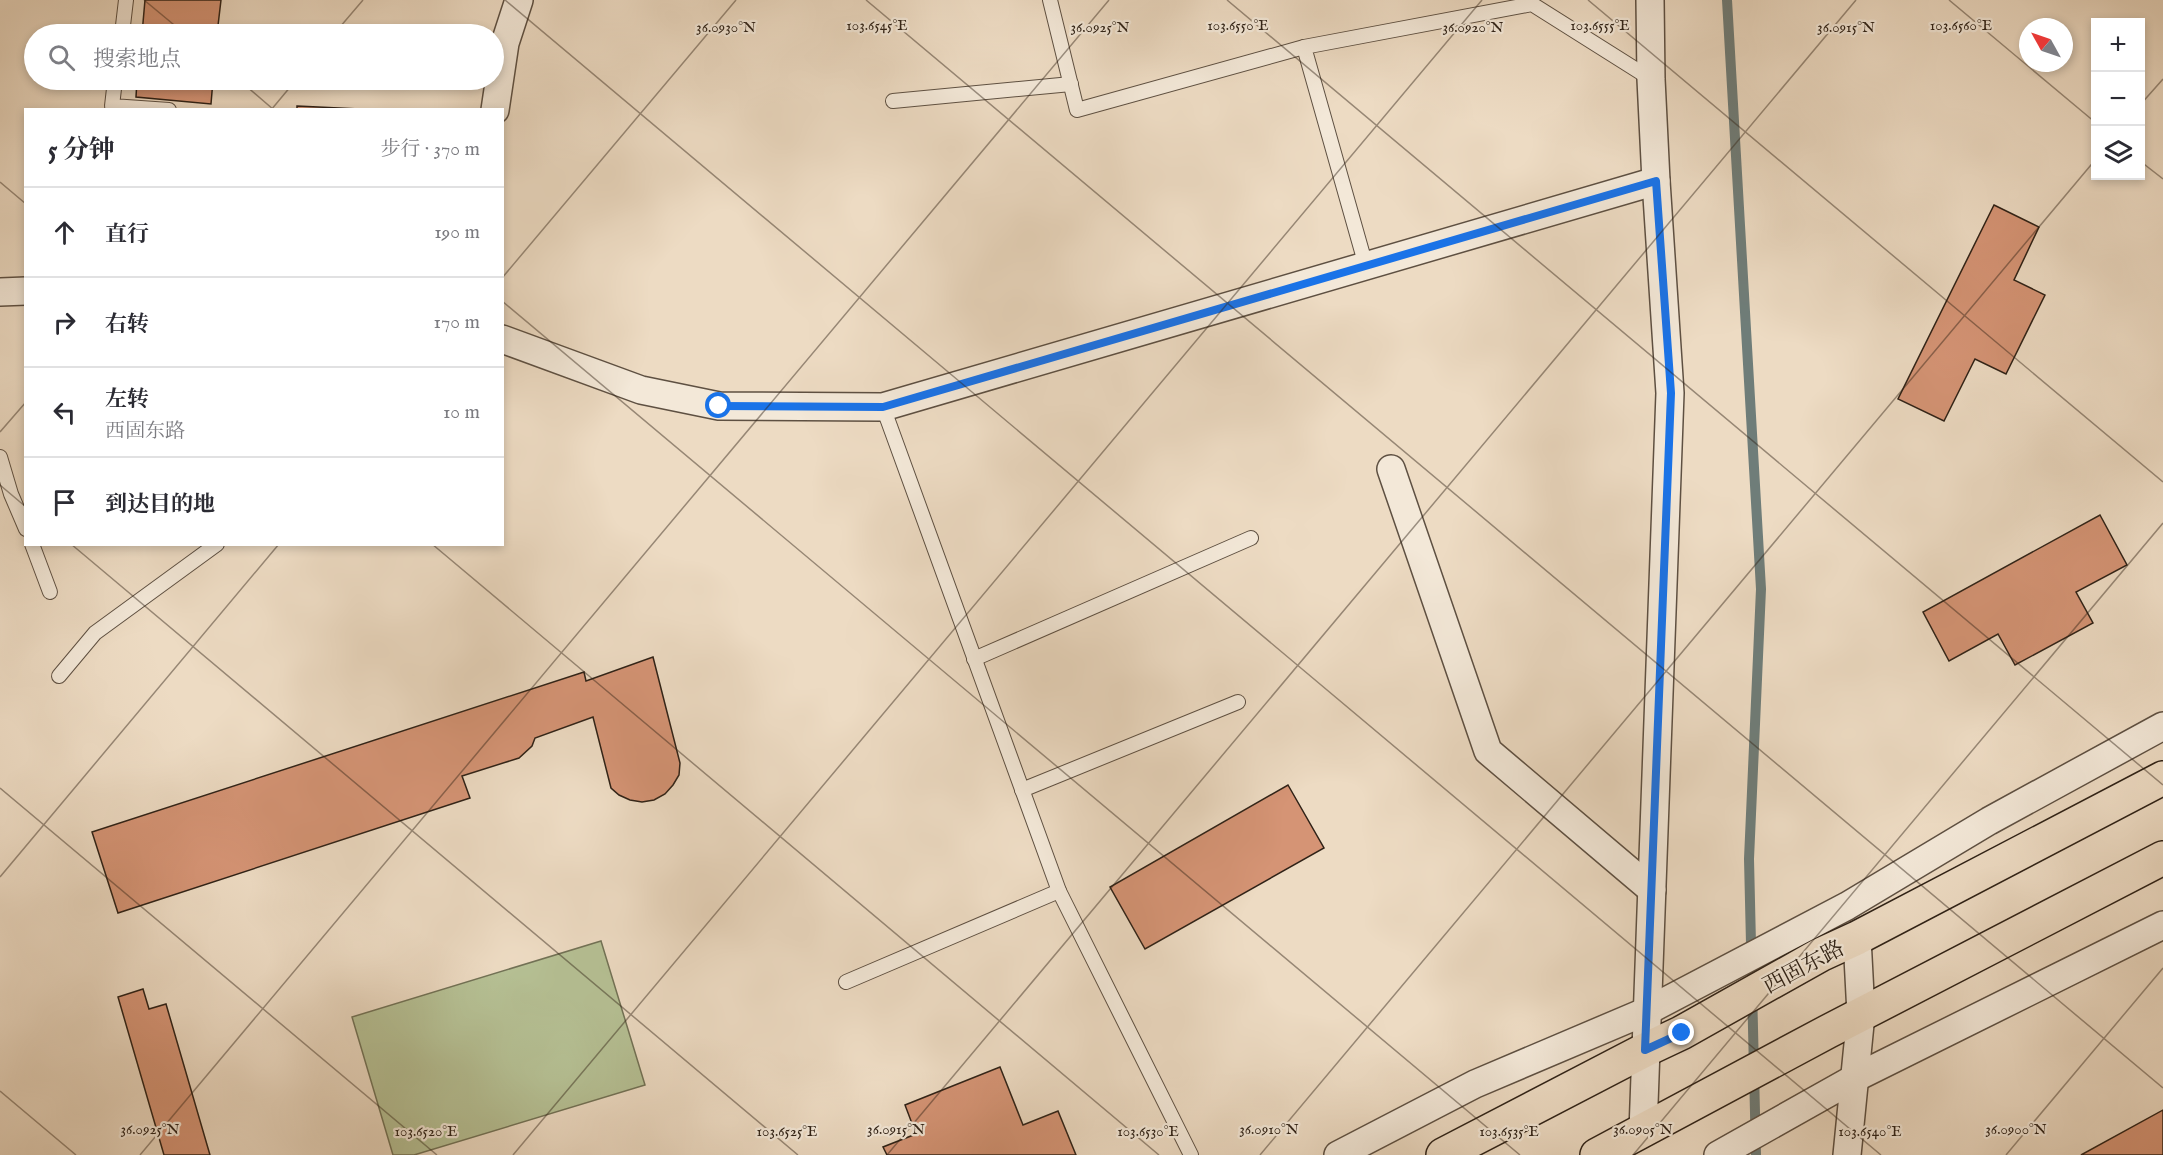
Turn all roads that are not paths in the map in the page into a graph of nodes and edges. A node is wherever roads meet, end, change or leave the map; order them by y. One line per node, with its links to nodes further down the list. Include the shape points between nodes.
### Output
1 (126, 0): 5 (lane)
2 (519, 0): 7 (street)
3 (1050, 0): 9 (lane)
4 (1650, 0): 8 (street)
5 (123, 24)
6 (1304, 47): 8 (lane, via 1532,4); 9 (lane, via 1077,110); 16 (lane)
7 (504, 50)
8 (1651, 80): 15 (street)
9 (1071, 84): 12 (lane)
10 (114, 90): 13 (lane, via 112,106)
11 (498, 90): 14 (street)
12 (893, 101)
13 (140, 108)
14 (495, 108)
15 (1656, 181): 16 (street); 35 (street, via 1671,393)
16 (1366, 266): 20 (street)
17 (24, 291): 18 (street)
18 (0, 292)
19 (504, 340): 20 (street, via 641,390 719,406)
20 (883, 407): 28 (lane)
21 (0, 457): 23 (lane)
22 (1391, 469): 35 (street, via 1488,751)
23 (24, 524)
24 (1251, 538): 28 (lane)
25 (33, 546): 27 (lane)
26 (214, 546): 29 (lane, via 95,633)
27 (50, 592)
28 (974, 659): 33 (lane)
29 (59, 676)
30 (1238, 702): 33 (lane)
31 (2163, 726): 40 (street, via 1818,921)
32 (2163, 778): 38 (main road, 西固东路)
33 (1022, 790): 36 (lane)
34 (2163, 858): 41 (main road)
35 (1652, 890): 40 (street)
36 (1059, 891): 39 (lane); 45 (lane)
37 (2163, 925): 43 (street)
38 (1857, 938): 41 (street); 42 (main road, 西固东路)
39 (846, 982)
40 (1647, 1011): 42 (street); 46 (street, via 1475,1084)
41 (1861, 1014): 43 (street); 44 (main road)
42 (1645, 1050): 44 (street); 47 (main road, 西固东路)
43 (1855, 1078): 49 (street); 50 (street)
44 (1643, 1131): 48 (main road)
45 (1191, 1155)
46 (1338, 1155)
47 (1443, 1155)
48 (1597, 1155)
49 (1718, 1155)
50 (1847, 1155)

